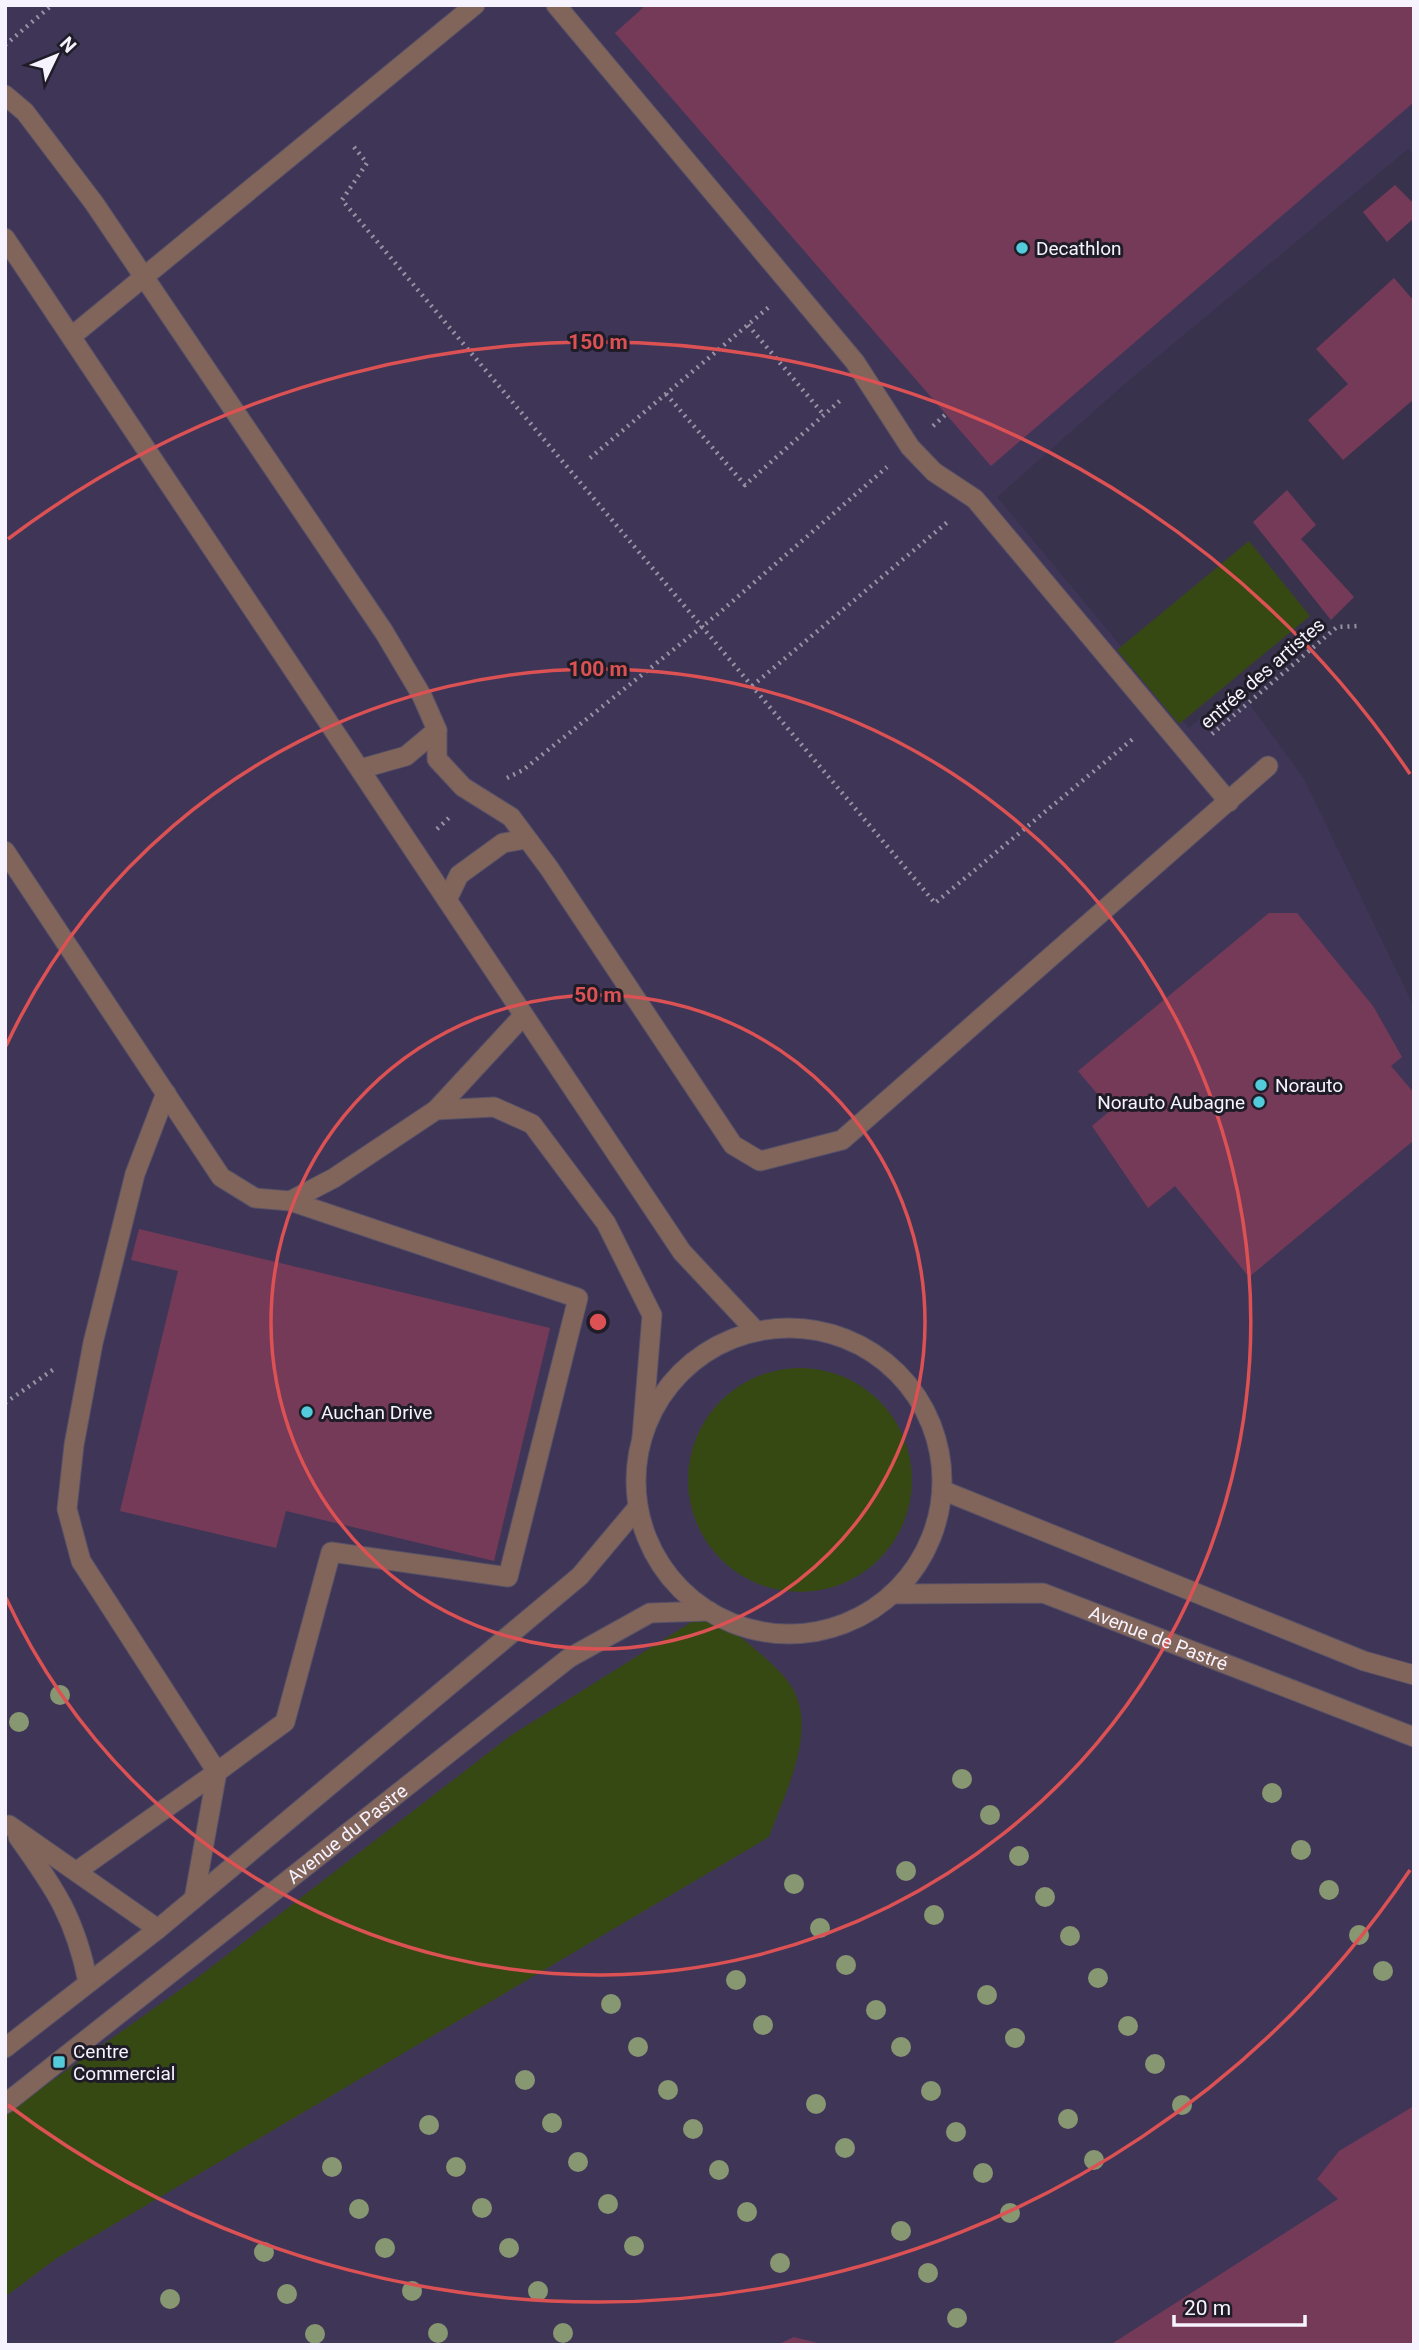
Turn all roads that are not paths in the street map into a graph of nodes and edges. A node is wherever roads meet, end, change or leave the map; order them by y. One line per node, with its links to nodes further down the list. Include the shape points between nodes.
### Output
1 (475, 5): 5 (street)
2 (556, 5): 10 (street, via 865,378 910,447 933,472 975,499)
3 (5, 95): 5 (street, via 25,112)
4 (5, 237): 6 (street)
5 (144, 277): 6 (street); 7 (street, via 384,632)
6 (72, 336): 9 (street)
7 (437, 730): 9 (street, via 406,756); 11 (street, via 437,760 463,788 511,817)
8 (1268, 766): 10 (street)
9 (360, 769): 13 (street)
10 (1229, 802): 11 (street, via 842,1140 760,1161 733,1145)
11 (526, 839): 13 (street, via 503,843 459,874)
12 (5, 851): 15 (street)
13 (447, 900): 14 (street)
14 (523, 1016): 16 (street); 18 (street, via 682,1252)
15 (166, 1093): 17 (street, via 221,1177 255,1198); 26 (street, via 135,1174 93,1343 67,1509 81,1561)
16 (436, 1110): 17 (street, via 334,1178); 19 (street, via 494,1107 532,1125 606,1223 652,1315)
17 (289, 1201): 26 (street, via 578,1298 508,1577 331,1552 285,1722)
18 (756, 1331): 19 (street, via 726,1342 681,1370); 20 (street, via 799,1328 832,1334 885,1361 905,1380 935,1434 942,1461)
19 (642, 1437): 21 (street)
20 (942, 1490): 22 (street, via 921,1560); 24 (street, via 1364,1661)
21 (638, 1507): 23 (street, via 645,1532 669,1577); 28 (street, via 580,1576)
22 (892, 1594): 23 (street, via 841,1627 798,1634 747,1628); 25 (street, Avenue de Pastré, via 1043,1593)
23 (709, 1611): 32 (street, Avenue du Pastre, via 650,1613 569,1658)
24 (1414, 1675)
25 (1414, 1737)
26 (217, 1772): 27 (street); 28 (street)
27 (77, 1871): 29 (street); 30 (street, via 9,1825 54,1887 79,1937)
28 (194, 1899): 29 (street)
29 (158, 1929): 30 (street)
30 (88, 1982): 31 (street)
31 (5, 2048)
32 (5, 2104)

